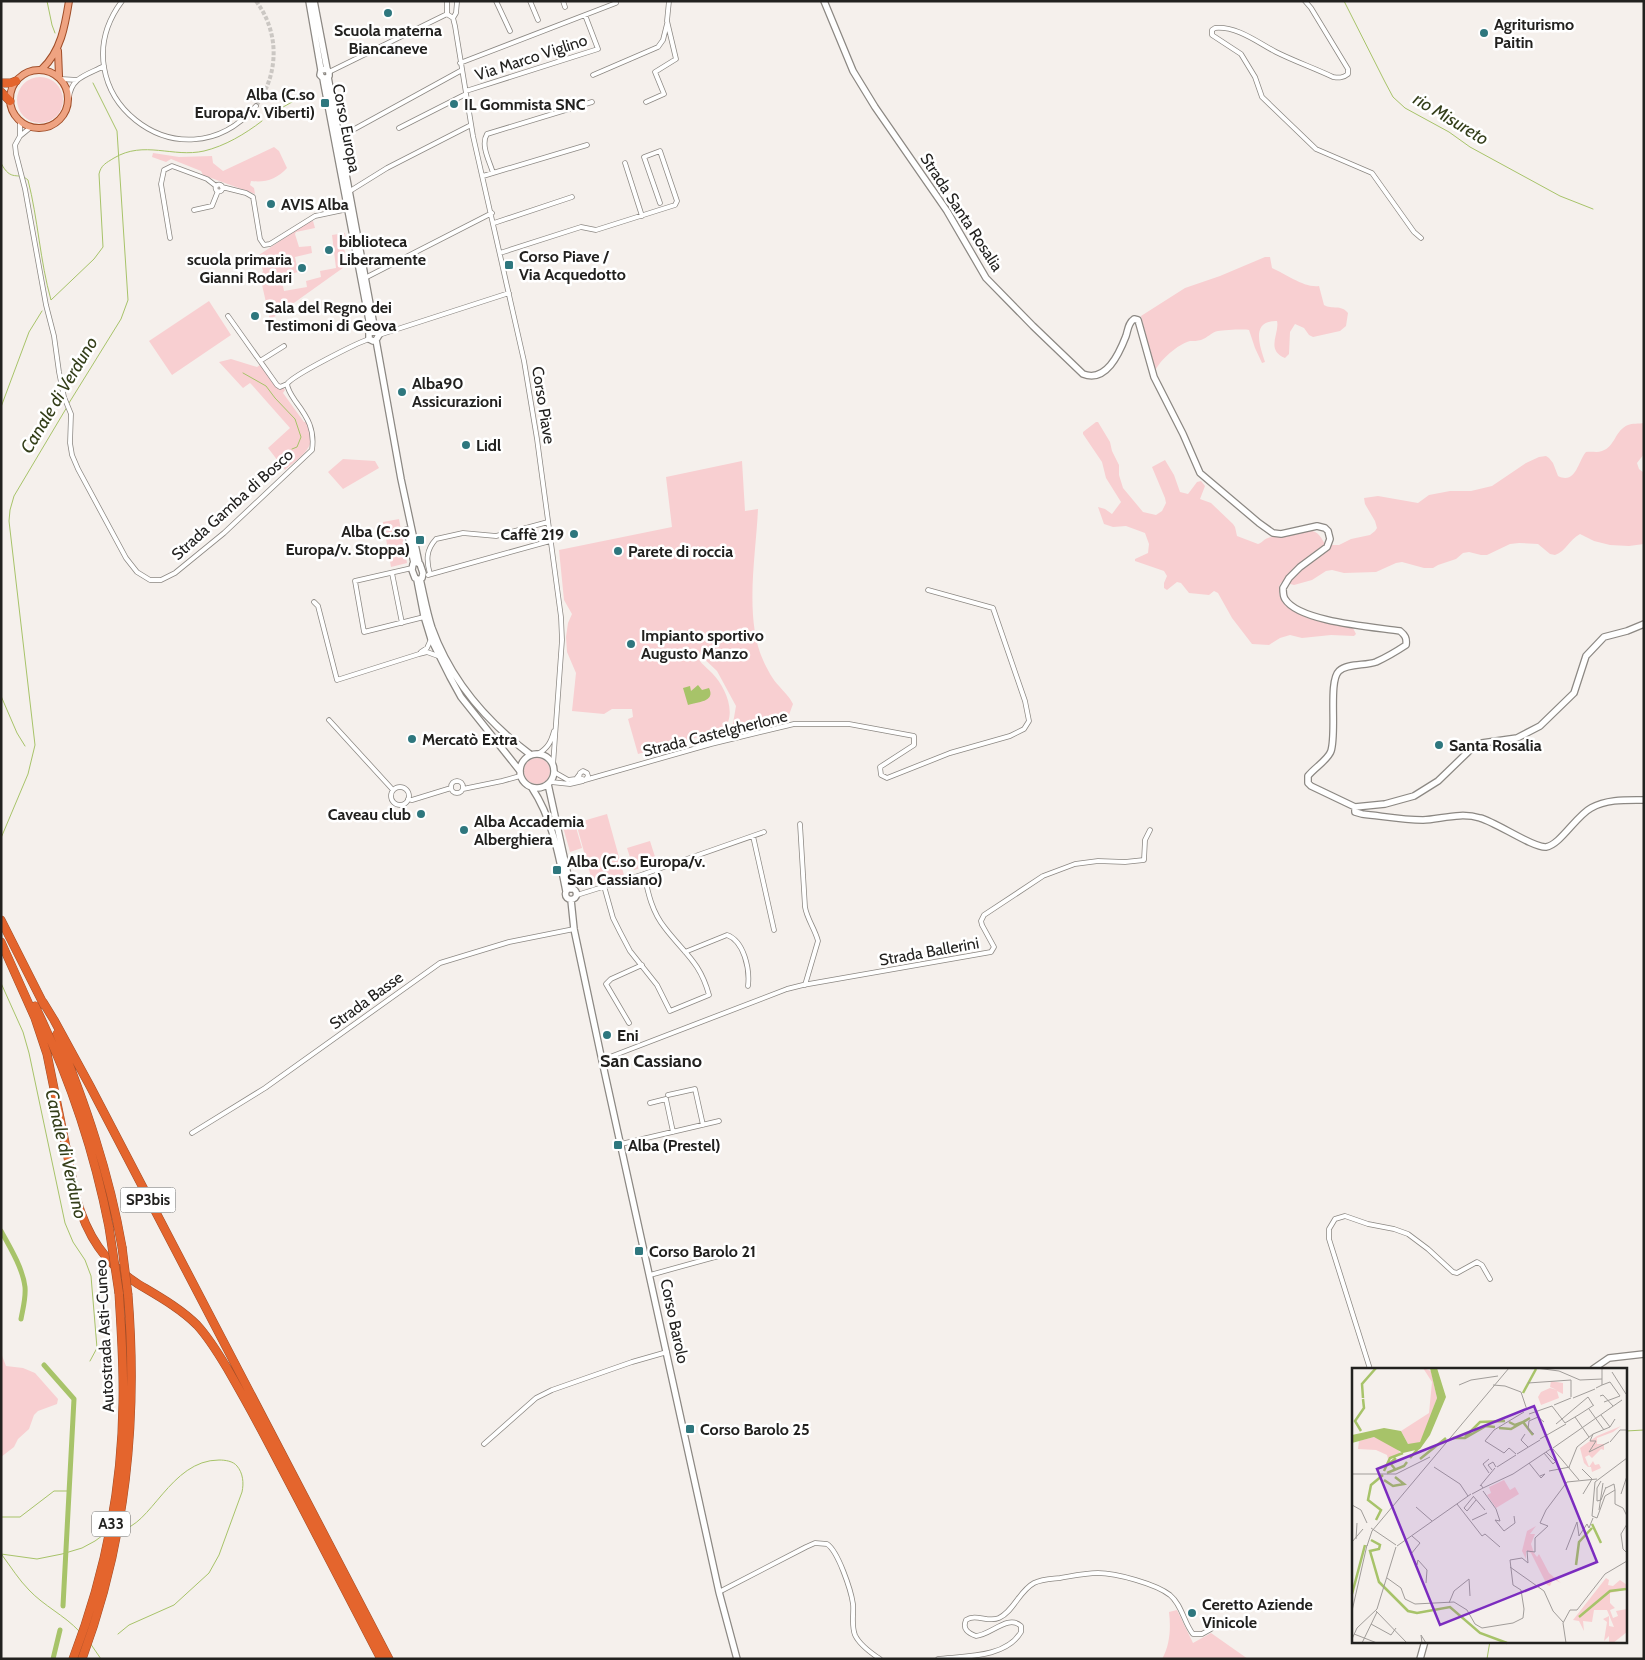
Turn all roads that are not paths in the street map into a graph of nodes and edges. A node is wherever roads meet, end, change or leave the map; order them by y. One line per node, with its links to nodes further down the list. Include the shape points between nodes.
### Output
1 (69, 1): 21 (main road)
2 (122, 1): 23 (street, via 108,27)
3 (309, 1): 26 (main road, Corso Europa)
4 (314, 1): 26 (main road, Corso Europa)
5 (448, 1): 12 (street); 15 (street)
6 (496, 1): 20 (street)
7 (530, 1): 18 (street)
8 (563, 1): 14 (street)
9 (669, 1): 19 (street)
10 (824, 1): 101 (main road, Strada Santa Rosalia, via 875,108 947,211 986,278 1044,337 1089,376 1100,375 1109,367 1126,337 1130,322 1137,319 1154,377 1200,473 1273,533 1317,526 1328,531 1327,547 1288,578 1282,588 1285,599 1295,609 1310,616 1400,631 1405,635 1406,644 1390,655 1374,662 1346,667 1334,677 1334,741 1330,753 1308,776 1308,783)
11 (1305, 1): 61 (street, via 1348,69 1345,77 1333,77 1275,52 1253,38 1220,27 1212,30 1212,35 1241,54 1262,97 1316,148 1372,174)
12 (458, 2): 17 (street, Corso Piave)
13 (616, 3): 16 (street)
14 (565, 7)
15 (447, 14): 17 (street); 26 (street)
16 (585, 15): 22 (street); 33 (street, Via Marco Viglino, via 598,50)
17 (453, 18): 22 (street, Corso Piave)
18 (538, 20)
19 (667, 22): 27 (street, via 664,40 658,46); 37 (street, via 676,59 655,72 664,94)
20 (510, 31)
21 (59, 44): 24 (main road); 28 (main road)
22 (460, 62): 25 (street, Corso Piave)
23 (104, 66): 29 (street); 38 (street, via 116,99 132,118 153,132 168,137 195,139 214,136 240,122)
24 (42, 70): 28 (main road); 30 (main road, via 28,72)
25 (462, 70): 33 (street, Corso Piave); 44 (street)
26 (326, 73): 44 (main road, Corso Europa); 55 (main road, Corso Europa)
27 (594, 75)
28 (60, 77): 29 (street); 34 (main road)
29 (77, 80): 34 (street, via 71,87)
30 (16, 81): 31 (highway); 35 (main road)
31 (1, 83)
32 (1, 92): 35 (highway)
33 (466, 93): 40 (street, Corso Piave); 42 (street)
34 (69, 98): 41 (main road, via 66,112 57,122 45,128)
35 (10, 101): 39 (main road)
36 (592, 102): 47 (street, via 487,134 484,140)
37 (646, 102)
38 (256, 106)
39 (20, 121): 41 (main road); 43 (street)
40 (471, 125): 48 (street, Corso Piave); 51 (street)
41 (31, 127): 43 (street)
42 (399, 128)
43 (20, 136): 69 (street, Strada Gamba di Bosco, via 15,150 70,414 72,455 126,558 137,572 150,580 161,580 175,573 230,528 312,450 313,430)
44 (340, 137): 51 (main road, Corso Europa)
45 (587, 145): 47 (street)
46 (625, 163): 58 (street)
47 (493, 173): 48 (street)
48 (483, 176): 57 (street, Corso Piave)
49 (216, 186): 50 (street); 52 (street); 60 (street, via 207,179 172,166 164,170 161,184)
50 (222, 187): 52 (street); 55 (street, via 253,197 260,239 264,245 315,216)
51 (350, 191): 63 (main road, Corso Europa)
52 (218, 192): 56 (street, via 212,206)
53 (572, 196): 59 (street)
54 (660, 203): 58 (street, via 644,157 660,151 676,205)
55 (348, 209): 63 (main road, Corso Europa)
56 (194, 210)
57 (492, 213): 59 (street, Corso Piave); 63 (street)
58 (642, 216): 62 (street, via 596,230 581,227)
59 (494, 223): 62 (street, Corso Piave)
60 (170, 238)
61 (1421, 238)
62 (500, 253): 64 (street, Corso Piave)
63 (364, 279): 66 (main road, Corso Europa)
64 (509, 294): 66 (street); 70 (street, Corso Piave, via 538,439)
65 (228, 316): 68 (street)
66 (374, 336): 69 (street); 72 (main road, Corso Europa); 72 (main road, Corso Europa)
67 (284, 346): 68 (street)
68 (260, 361): 69 (street, via 277,385)
69 (287, 384)
70 (548, 522): 71 (street, Corso Piave); 74 (street, via 496,536 463,532 436,539 427,553)
71 (550, 541): 74 (street); 85 (street, Corso Piave, via 562,640)
72 (415, 564): 73 (street); 75 (main road); 75 (main road, via 414,576)
73 (392, 573): 79 (street); 79 (street, via 355,581 364,632)
74 (430, 574): 75 (street)
75 (420, 578): 78 (main road); 87 (main road, via 433,629 452,672 486,716)
76 (928, 590): 92 (street, Strada Castelgherlone, via 993,608 1025,701 1029,721 1024,729 887,778 881,775 880,767 914,745 914,736 849,724 794,724)
77 (314, 602): 82 (street, via 318,606 337,680)
78 (424, 617): 79 (street); 81 (main road)
79 (402, 623)
80 (1644, 624): 101 (main road, via 1604,637 1586,656 1574,692 1540,726 1517,738 1476,746 1438,781 1414,796 1393,803)
81 (431, 639): 82 (street); 83 (main road)
82 (419, 654): 83 (street, via 427,652)
83 (438, 656): 89 (main road, via 462,697)
84 (329, 720): 98 (street)
85 (555, 724): 86 (street, via 547,748); 88 (street)
86 (538, 754): 87 (main road); 88 (main road, via 547,758)
87 (531, 755): 89 (main road, via 523,761)
88 (554, 769): 91 (street, via 568,780); 94 (main road)
89 (520, 773): 96 (main road, via 524,783); 97 (street, via 508,780)
90 (587, 774): 91 (street, via 583,771); 92 (street); 93 (street)
91 (579, 775): 93 (street)
92 (599, 776): 93 (street)
93 (584, 780): 94 (street, via 570,784)
94 (550, 783): 96 (main road); 108 (main road)
95 (451, 788): 97 (street, via 457,793); 97 (street, via 457,781 462,783); 99 (street)
96 (532, 788): 108 (main road, via 542,804)
97 (463, 789)
98 (393, 790): 99 (street, via 405,789); 99 (street, via 390,795 394,803 402,805)
99 (408, 799)
100 (1644, 800): 101 (main road, via 1601,803 1580,815 1554,844 1543,847 1477,817 1406,819 1362,814 1355,812)
101 (1355, 807)
102 (800, 824): 118 (street, via 806,915 818,941)
103 (1150, 830): 118 (street, Strada Ballerini, via 1145,840 1144,860 1075,864 1043,876 984,915 981,921 994,947 991,952)
104 (764, 832): 105 (street)
105 (752, 836): 106 (street); 113 (street)
106 (644, 874): 107 (street); 116 (street, via 656,915)
107 (604, 886): 109 (street); 117 (street, via 613,918 630,951)
108 (569, 890): 109 (main road, via 575,890); 110 (main road, via 567,898)
109 (577, 895): 110 (main road)
110 (571, 900): 112 (main road, Corso Barolo)
111 (1, 920): 120 (highway, SP3bis)
112 (574, 928): 122 (main road, Corso Barolo); 128 (street, Strada Basse, via 509,942 440,963 265,1088)
113 (774, 930)
114 (1, 936): 141 (highway, Autostrada Asti-Cuneo / A33, bridge, via 42,1020 93,1158 109,1227 119,1293 124,1385 121,1448 110,1527 92,1601)
115 (1, 942): 143 (highway, via 35,1018 47,1054 76,1197 92,1239 122,1272 172,1304 197,1325 216,1350)
116 (685, 952): 117 (street, via 705,978 709,995 670,1011); 119 (street, via 727,934 732,936 744,954)
117 (642, 965): 121 (street, via 606,984)
118 (805, 984): 122 (street, Strada Ballerini)
119 (748, 986)
120 (43, 1002): 142 (highway, Autostrada Asti-Cuneo / A33, bridge, via 94,1130 122,1247 128,1295 132,1388 130,1446 108,1576); 144 (highway, SP3bis)
121 (630, 1023)
122 (602, 1060): 129 (main road, Corso Barolo)
123 (668, 1095): 126 (street, via 695,1089)
124 (650, 1103): 127 (street, via 666,1099)
125 (719, 1121): 126 (street)
126 (703, 1125): 127 (street)
127 (673, 1132): 129 (street)
128 (192, 1133)
129 (622, 1144): 131 (main road, Corso Barolo)
130 (726, 1254): 131 (street)
131 (650, 1275): 133 (main road, Corso Barolo)
132 (1490, 1279): 135 (street, via 1477,1262 1453,1272 1414,1237 1402,1232 1345,1216 1335,1219 1329,1232 1331,1249)
133 (667, 1352): 137 (street, via 536,1398); 138 (main road, Corso Barolo)
134 (1644, 1354): 136 (main road, via 1609,1358)
135 (1370, 1368)
136 (1594, 1368)
137 (484, 1444)
138 (719, 1592): 145 (main road, Corso Barolo); 146 (street, via 806,1547 815,1543 826,1544 836,1554 852,1600 855,1636)
139 (1211, 1629): 147 (street, via 1194,1634 1174,1599 1165,1592 1128,1579 1091,1573 1037,1582 999,1618 972,1617 966,1620 964,1626 976,1636 1006,1623 1019,1624 1021,1632 1008,1646 979,1654)
140 (1425, 1642): 148 (main road)
141 (73, 1659)
142 (82, 1659)
143 (381, 1659)
144 (389, 1659)
145 (737, 1659)
146 (880, 1659)
147 (938, 1659)
148 (1420, 1659)

